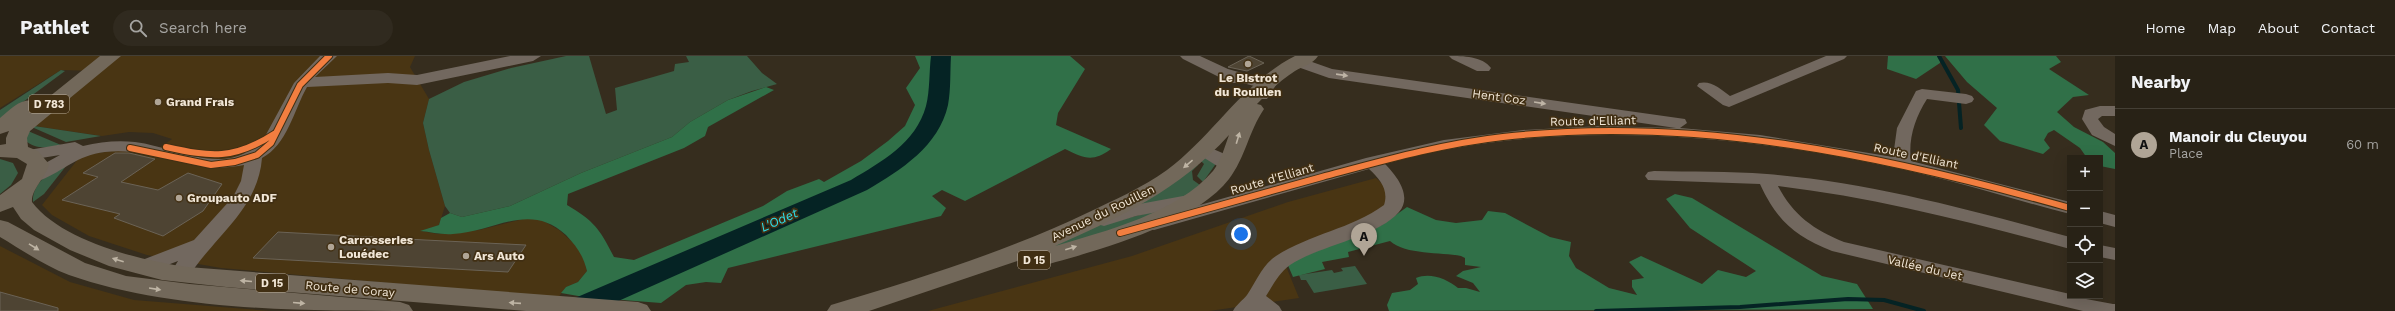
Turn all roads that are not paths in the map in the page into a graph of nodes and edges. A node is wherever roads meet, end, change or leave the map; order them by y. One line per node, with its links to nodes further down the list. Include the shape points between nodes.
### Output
1 (97, 56): 16 (main road, D 783)
2 (112, 56): 22 (main road, D 783, via 23,127 16,135)
3 (328, 56): 10 (street)
4 (533, 56): 10 (street, via 417,80 388,78)
5 (1188, 56): 12 (street)
6 (1457, 56): 9 (street)
7 (1839, 56): 11 (street, via 1729,102)
8 (1308, 60): 12 (main road, Avenue du Rouillen / D 15); 15 (main road, Avenue du Rouillen / D 15); 17 (street, Hent Coz, one-way to 17, via 1329,73 1684,124 1693,128)
9 (1483, 68)
10 (303, 82): 21 (street, via 274,134)
11 (1705, 86)
12 (1259, 89): 15 (street, Avenue du Rouillen / D 15, via 1269,87); 20 (main road, Avenue du Rouillen / D 15)
13 (1966, 99): 24 (street, via 1922,94 1902,136)
14 (2115, 111): 18 (street, via 2100,111 2091,114 2090,119 2098,131)
15 (1246, 117): 25 (main road, Avenue du Rouillen / D 15, one-way to 15)
16 (0, 128)
17 (1698, 135): 23 (street, Route d'Elliant, via 1602,131 1523,135 1441,145); 24 (street, Route d'Elliant, via 1800,146)
18 (2115, 141)
19 (162, 150): 21 (street, via 211,164 235,162); 22 (street, via 123,140); 28 (street, via 122,146 95,149 68,157)
20 (1204, 150): 25 (street, via 1221,158); 36 (main road, Avenue du Rouillen / D 15, one-way to 36, via 1157,186)
21 (258, 151): 39 (street, via 262,163 252,174 245,191 228,218)
22 (16, 152): 28 (main road, Route de Coray, via 38,164)
23 (1372, 162): 29 (street, Route d'Elliant); 44 (street, via 1391,182 1395,196 1392,208 1377,218 1282,261 1268,275)
24 (1902, 164): 32 (street, Route d'Elliant)
25 (1228, 165): 30 (main road, Avenue du Rouillen / D 15, via 1215,182)
26 (1654, 176): 27 (street)
27 (1766, 179): 38 (street, via 1827,186 1942,209); 50 (street, Vallée du Jet, via 1785,215 1808,233 1838,247)
28 (28, 184): 31 (main road); 42 (main road, Route de Coray / D 15, one-way to 28, via 93,250 49,229 25,209 21,202)
29 (1251, 196): 30 (street, Route d'Elliant); 37 (street, Route d'Elliant)
30 (1191, 201): 36 (street, Route d'Elliant, via 1124,213); 37 (main road, Avenue du Rouillen / D 15)
31 (0, 205)
32 (2067, 207)
33 (2103, 217): 34 (street)
34 (2115, 221)
35 (0, 227): 45 (main road, Route de Coray / D 15, one-way to 45, via 63,263 125,284 190,293)
36 (1068, 232): 47 (main road, Avenue du Rouillen / D 15, via 964,272)
37 (1120, 233): 48 (main road, Avenue du Rouillen / D 15, one-way to 37)
38 (2067, 242)
39 (201, 244): 42 (street); 43 (street)
40 (2103, 251): 41 (street)
41 (2115, 254)
42 (144, 267): 43 (main road, Route de Coray / D 15)
43 (180, 274): 46 (main road, Route de Coray / D 15, one-way to 43)
44 (1249, 304): 49 (street)
45 (400, 311)
46 (638, 311)
47 (840, 311)
48 (874, 311)
49 (1272, 311)
50 (2113, 311)

